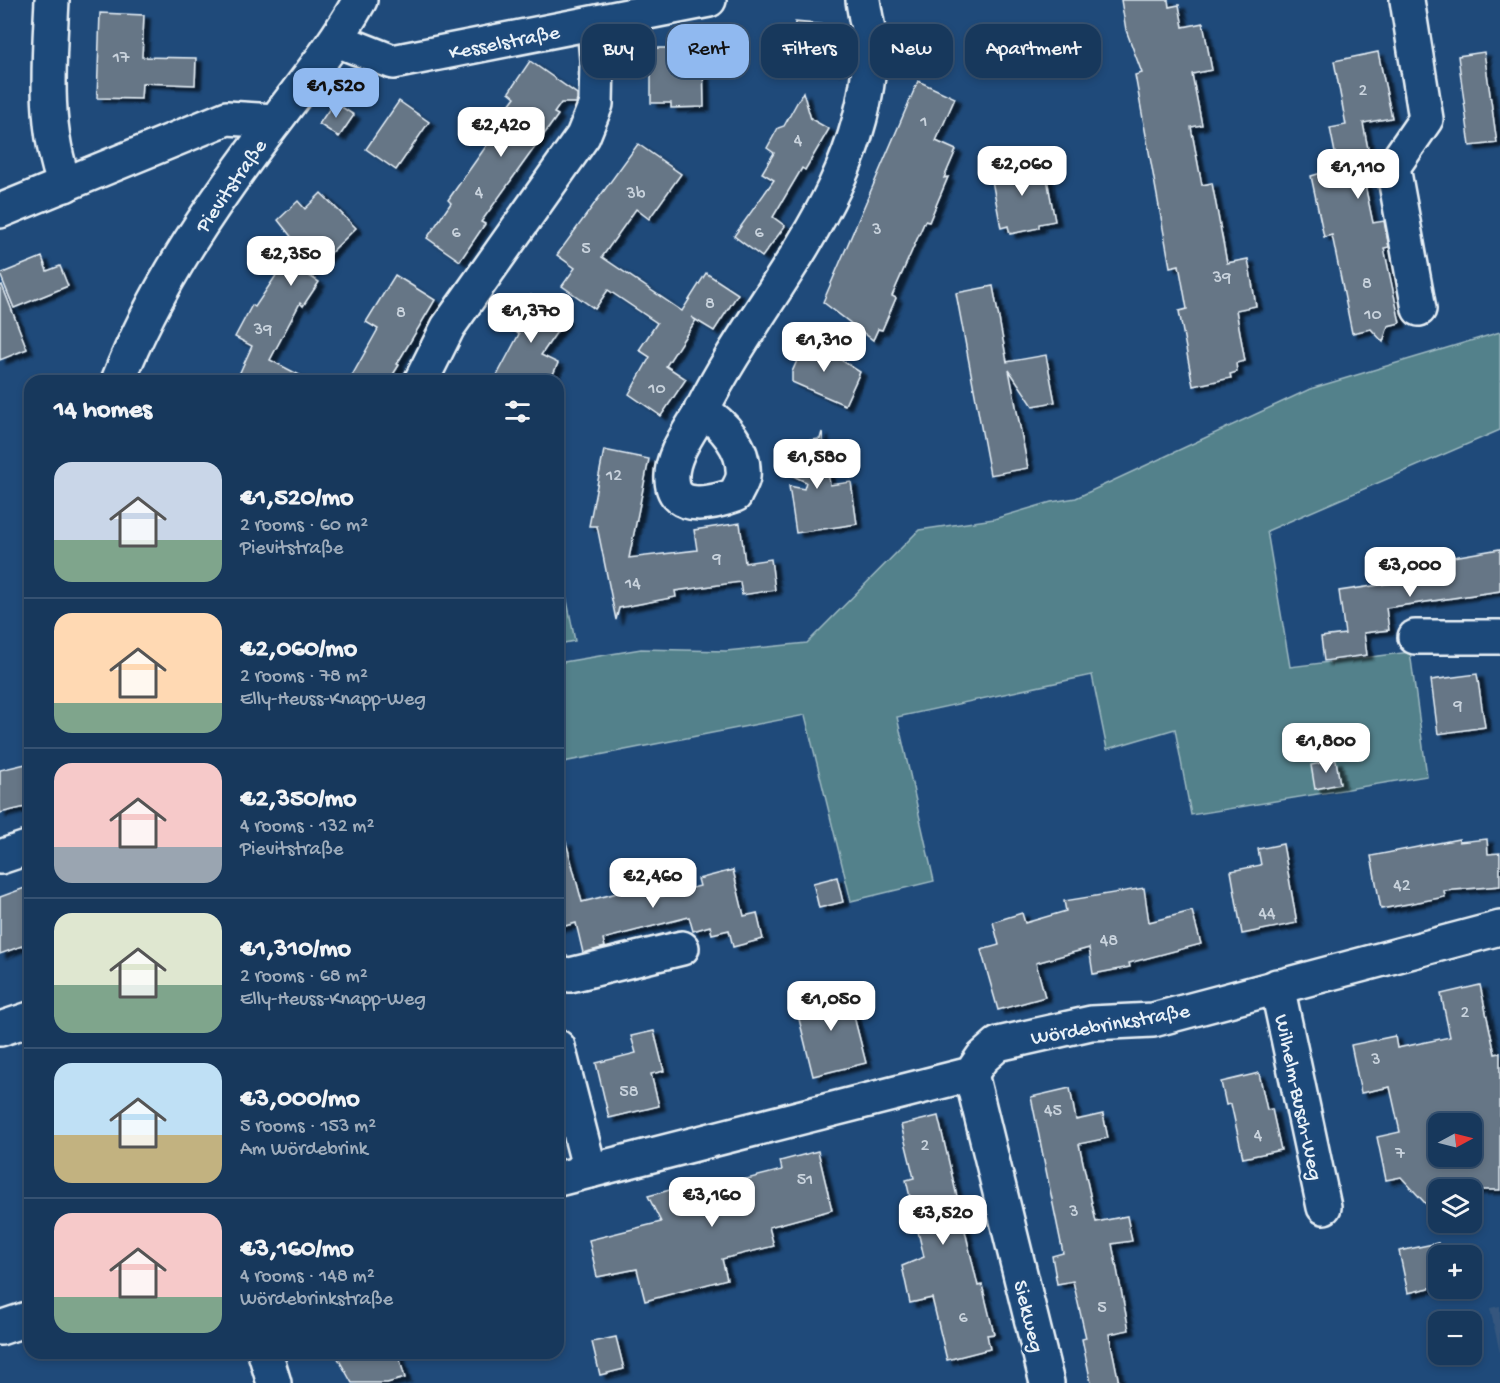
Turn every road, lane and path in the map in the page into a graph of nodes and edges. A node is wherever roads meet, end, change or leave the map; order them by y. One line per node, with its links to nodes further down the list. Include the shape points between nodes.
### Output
1 (52, 0): 11 (street, via 50,121)
2 (360, 0): 8 (street, Pievitstraße)
3 (709, 0): 6 (street, Kesselstraße)
4 (863, 0): 16 (street, via 871,52 865,99 850,155 830,202)
5 (1407, 0): 13 (street, via 1426,119 1393,167)
6 (594, 24)
7 (582, 26): 8 (street, Kesselstraße, via 393,62)
8 (337, 40): 10 (street, Pievitstraße)
9 (597, 78): 15 (street, via 596,104 583,136 448,327)
10 (275, 120): 11 (street, via 227,118); 14 (street, Pievitstraße, via 180,257)
11 (65, 185): 12 (street)
12 (0, 211)
13 (1419, 309)
14 (121, 375)
15 (424, 375)
16 (701, 410)
17 (1415, 637): 18 (street)
18 (1500, 638)
19 (24, 849): 20 (street)
20 (0, 857)
21 (1500, 928): 24 (street, Wördebrinkstraße)
22 (682, 948): 23 (street)
23 (564, 974)
24 (1277, 986): 28 (street, Wördebrinkstraße, via 1153,1020 1091,1023 998,1044); 31 (street, Wilhelm-Busch-Weg)
25 (24, 1021): 26 (street)
26 (0, 1029)
27 (564, 1070): 29 (street)
28 (971, 1074): 29 (street); 36 (street, Siekweg)
29 (590, 1170): 30 (street)
30 (564, 1177)
31 (1324, 1207)
32 (24, 1319): 33 (street)
33 (0, 1328)
34 (267, 1359): 35 (street)
35 (274, 1383)
36 (1047, 1383)

